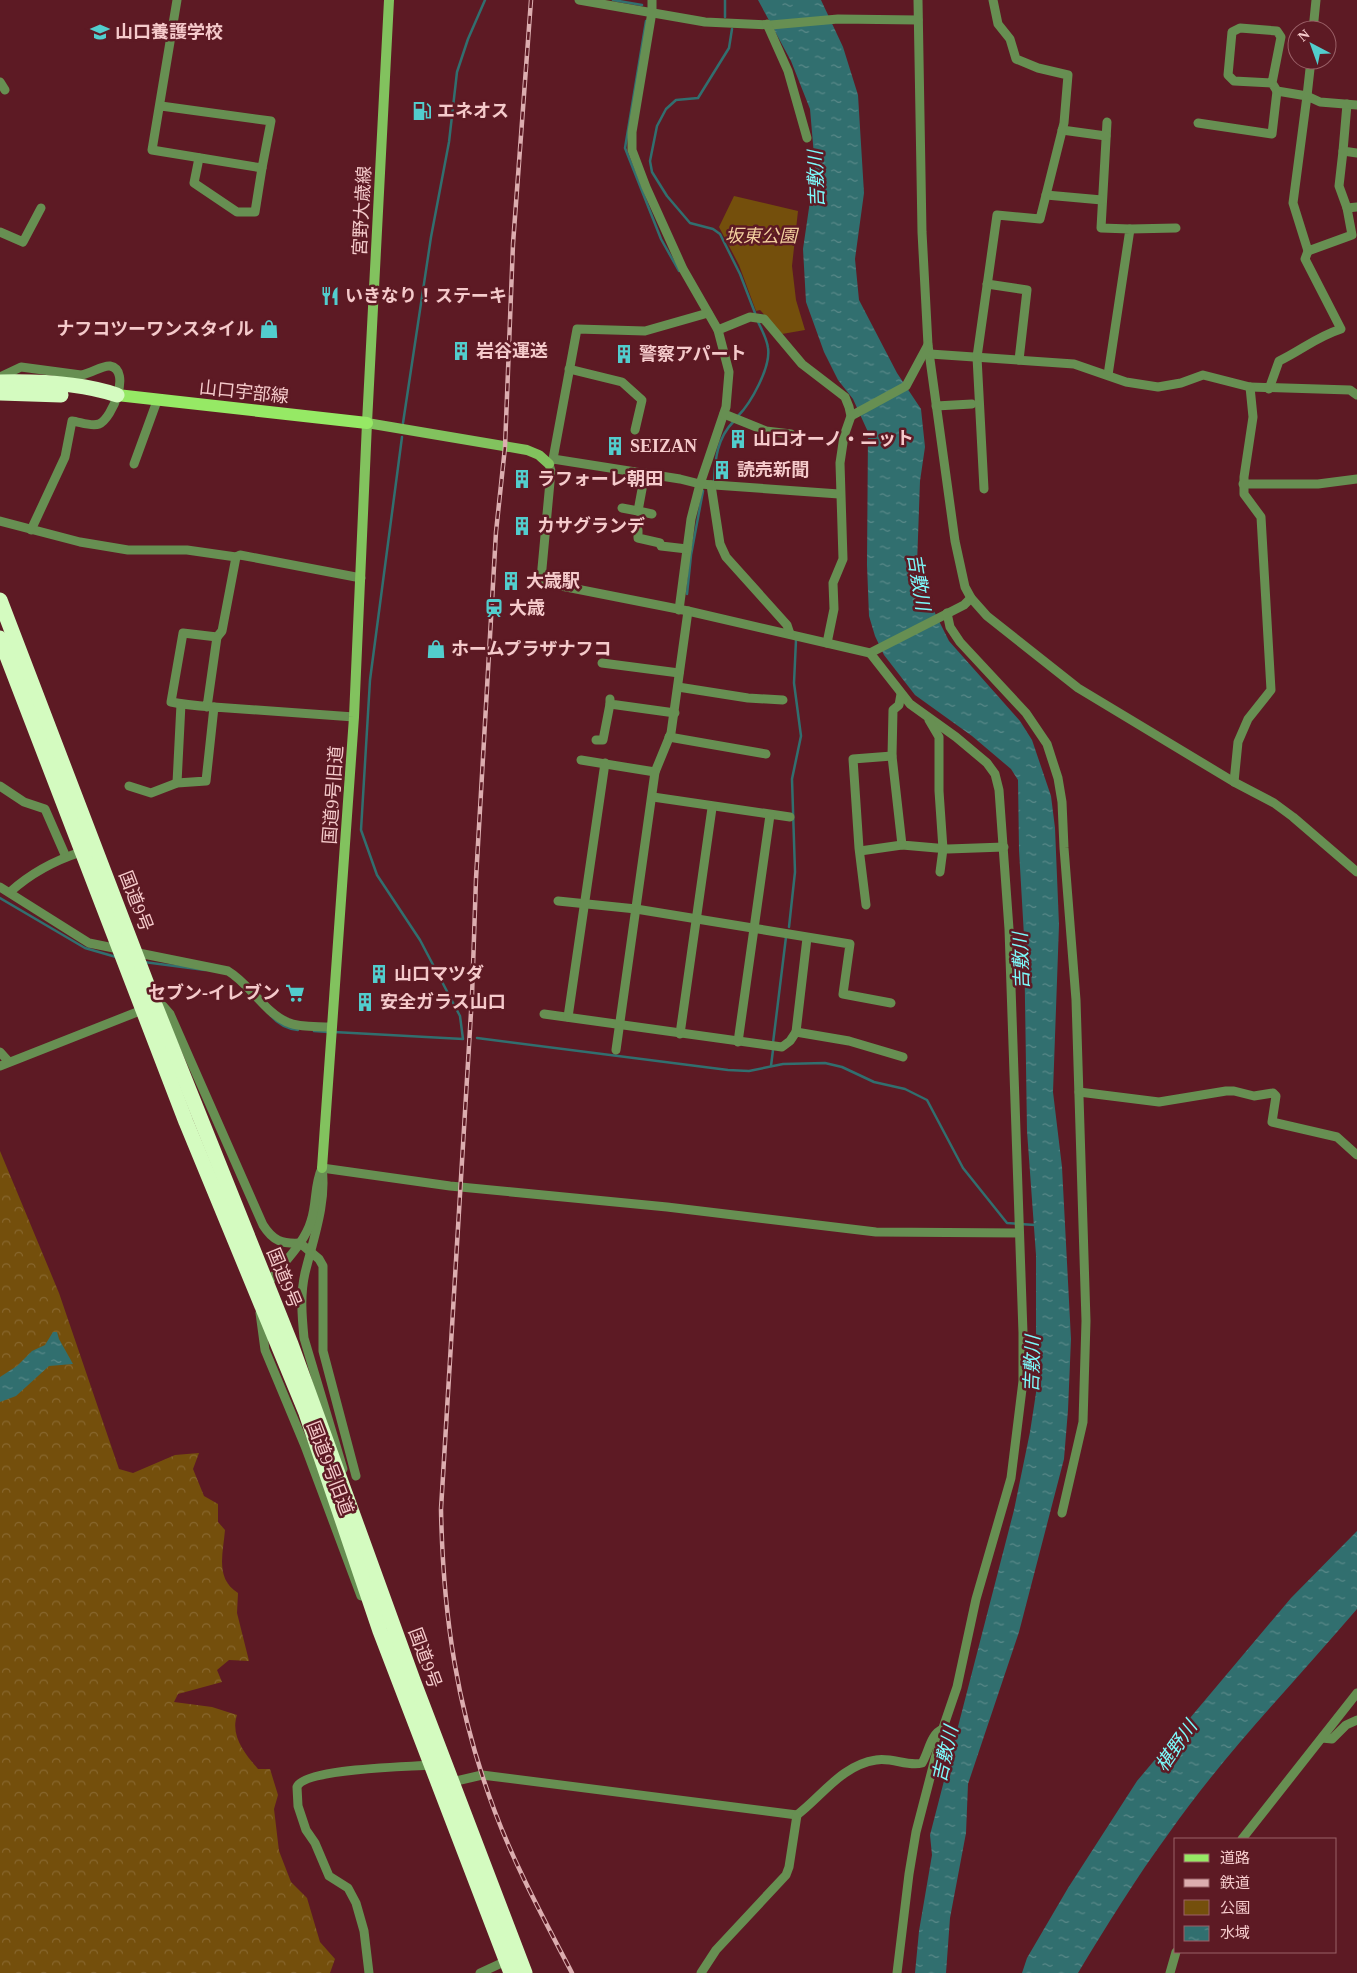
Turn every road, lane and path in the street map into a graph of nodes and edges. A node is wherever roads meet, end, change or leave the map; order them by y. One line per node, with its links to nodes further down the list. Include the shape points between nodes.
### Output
1 (176, 0): 19 (street)
2 (389, 0): 58 (street, 宮野大歳線)
3 (579, 0): 8 (street)
4 (652, 0): 8 (street)
5 (918, 0): 9 (street)
6 (992, 0): 22 (street, via 998,24 1010,39 1016,59 1068,75)
7 (1316, 0): 10 (street)
8 (652, 12): 11 (street, via 705,22); 39 (street, via 636,103 632,150 664,232)
9 (918, 20): 11 (street, via 838,19); 41 (street, via 922,232)
10 (1314, 20)
11 (769, 25): 24 (street, via 788,71)
12 (1310, 70): 16 (street)
13 (0, 82): 15 (street)
14 (1274, 87): 14 (street, via 1234,81 1228,75 1232,32 1240,28 1277,31 1281,37); 16 (street); 21 (street, via 1272,134)
15 (5, 90)
16 (1307, 96): 17 (street, via 1320,102); 37 (street, via 1293,203)
17 (1347, 104): 18 (street); 25 (street)
18 (1357, 105)
19 (161, 106): 27 (street, via 152,150); 28 (street, via 271,121)
20 (1107, 122): 23 (street)
21 (1198, 123)
22 (1062, 130): 23 (street); 29 (street)
23 (1106, 136): 30 (street)
24 (807, 138)
25 (1343, 151): 26 (street); 33 (street, via 1339,186)
26 (1357, 153)
27 (199, 158): 28 (street); 28 (street, via 194,183 237,212 255,212)
28 (262, 168)
29 (1046, 195): 30 (street); 38 (street, via 1040,219 997,215)
30 (1102, 200): 35 (street, via 1101,228)
31 (1357, 207): 33 (street)
32 (41, 208): 36 (street, via 23,242)
33 (1347, 208): 37 (street, via 1352,235)
34 (1176, 228): 35 (street)
35 (1130, 229): 45 (street)
36 (0, 232)
37 (1308, 251): 49 (street, via 1305,259 1341,330 1321,336 1280,362)
38 (987, 284): 42 (street); 43 (street, via 1027,290)
39 (708, 313): 40 (street); 44 (street, via 645,331 577,329)
40 (718, 330): 56 (street, via 730,384); 57 (street, via 750,317 764,320 802,364 845,397)
41 (929, 349): 42 (street); 55 (street); 57 (street, via 906,386)
42 (977, 357): 43 (street); 68 (street)
43 (1018, 360): 45 (street, via 1074,364)
44 (569, 369): 59 (street, via 622,382 642,400); 61 (street)
45 (1108, 375): 48 (street, via 1126,382 1158,387 1203,375)
46 (0, 377): 51 (street, via 21,367 81,375 113,366 121,379)
47 (0, 382): 51 (highway, via 99,389)
48 (1250, 387): 49 (street); 66 (street, via 1253,417)
49 (1270, 389): 52 (street, via 1350,390)
50 (0, 393): 51 (highway, via 97,398)
51 (117, 395): 53 (main road, 山口宇部線); 74 (street, via 104,422 96,425 72,421 65,457)
52 (1357, 395)
53 (157, 401): 58 (main road, 山口宇部線); 62 (street)
54 (972, 404): 55 (street)
55 (936, 406): 79 (street, via 954,541 965,587)
56 (724, 414): 60 (street, via 766,431); 65 (street)
57 (854, 414): 69 (street, via 841,452)
58 (367, 423): 61 (street, via 527,450); 78 (street, 国道9号旧道)
59 (635, 430)
60 (791, 434)
61 (551, 462): 63 (street); 81 (street, via 540,579 546,583)
62 (134, 464)
63 (645, 473): 65 (street); 71 (street)
64 (1357, 479): 66 (street, via 1318,484)
65 (700, 484): 67 (street); 76 (street)
66 (1243, 484): 105 (street, via 1244,494 1262,517 1271,690 1248,718 1238,742)
67 (711, 485): 69 (street); 83 (street, via 720,544 726,557 787,625)
68 (984, 489)
69 (840, 494): 86 (street, via 843,559 833,583 834,609)
70 (622, 508): 71 (street)
71 (638, 511): 72 (street)
72 (652, 514)
73 (0, 521): 74 (street)
74 (31, 530): 77 (street, via 128,550 187,550)
75 (638, 530): 76 (street, via 638,538 660,543 661,546)
76 (687, 549): 81 (street)
77 (236, 557): 78 (street); 84 (street, via 222,631)
78 (361, 578): 96 (street, 国道9号旧道)
79 (971, 598): 82 (street); 105 (street, via 987,616 1078,688)
80 (0, 600): 127 (highway, 国道9号)
81 (684, 611): 83 (street); 89 (street)
82 (947, 614): 87 (street); 143 (street, via 950,627 960,642 1026,713 1046,744 1058,778 1076,1000)
83 (790, 634): 86 (street)
84 (217, 636): 93 (street, via 184,633 171,702); 94 (street)
85 (0, 638): 117 (highway, 国道9号)
86 (827, 643): 87 (street)
87 (874, 652): 91 (street)
88 (602, 663): 89 (street)
89 (680, 673): 90 (street)
90 (678, 687): 92 (street); 95 (street)
91 (901, 694): 97 (street); 101 (street, via 899,705 893,710)
92 (784, 700)
93 (181, 704): 94 (street); 106 (street)
94 (211, 707): 96 (street); 106 (street, via 206,781)
95 (675, 713): 98 (street); 99 (street, via 610,702)
96 (354, 717): 135 (street, 国道9号旧道, via 339,946)
97 (928, 717): 114 (street, via 978,754 995,774); 115 (street, via 940,737)
98 (670, 737): 100 (street); 104 (street)
99 (603, 740)
100 (766, 754)
101 (892, 756): 113 (street); 116 (street, via 853,759)
102 (581, 760): 103 (street)
103 (605, 763): 104 (street); 123 (street)
104 (655, 772): 109 (street)
105 (1234, 782): 119 (street, via 1293,816)
106 (177, 784): 108 (street, via 152,793)
107 (0, 786): 117 (street, via 24,802 45,809)
108 (129, 786)
109 (653, 797): 110 (street); 125 (street)
110 (712, 808): 111 (street); 126 (street)
111 (770, 815): 112 (street); 128 (street)
112 (790, 817)
113 (902, 845): 115 (street); 116 (street)
114 (1004, 847): 115 (street); 146 (street)
115 (943, 849): 118 (street)
116 (860, 851): 124 (street)
117 (74, 854): 121 (street); 127 (highway, 国道9号)
118 (940, 872)
119 (1357, 872)
120 (0, 886): 121 (street)
121 (10, 892): 135 (street, via 89,943 228,971 286,1022)
122 (558, 901): 123 (street)
123 (584, 904): 125 (street); 133 (street)
124 (866, 905)
125 (636, 909): 126 (street); 134 (street)
126 (696, 920): 128 (street); 137 (street)
127 (117, 924): 131 (highway, 国道9号, via 140,966); 131 (highway, 国道9号, via 124,964)
128 (754, 927): 129 (street); 138 (street)
129 (808, 938): 130 (street, via 850,944 843,994); 136 (street)
130 (891, 1002)
131 (149, 1008): 142 (street); 147 (street, via 163,1006 170,1014 263,1225 276,1241); 152 (highway, 国道9号, via 291,1344); 154 (highway, 国道9号, via 221,1209 306,1413)
132 (544, 1014): 133 (street)
133 (568, 1017): 134 (street)
134 (619, 1025): 137 (street); 139 (street)
135 (330, 1027): 145 (street, 国道9号旧道)
136 (796, 1032): 138 (street, via 782,1047); 141 (street, via 849,1041)
137 (680, 1034): 138 (street)
138 (738, 1042)
139 (616, 1050)
140 (0, 1052): 142 (street)
141 (903, 1057)
142 (5, 1064)
143 (1078, 1092): 144 (street, via 1159,1102 1234,1090 1254,1096 1273,1094 1276,1096 1272,1122 1336,1137); 153 (street, via 1086,1322 1083,1412 1075,1466)
144 (1357, 1155)
145 (322, 1168): 146 (street, via 450,1186 876,1232); 147 (street, 国道9号旧道, via 316,1180 311,1221); 148 (street, 国道9号旧道, via 324,1182)
146 (1019, 1231): 157 (street, via 1023,1381 1011,1478 976,1599 957,1687)
147 (300, 1243): 148 (street); 149 (street, 国道9号旧道)
148 (312, 1253): 151 (street, via 322,1266 324,1351); 152 (street, 国道9号旧道, via 302,1292 304,1338 336,1442)
149 (272, 1278)
150 (260, 1313): 154 (street, 国道9号旧道, via 265,1350 305,1446 365,1608)
151 (356, 1476)
152 (345, 1491): 160 (highway, 国道9号)
153 (1062, 1513)
154 (380, 1631): 159 (highway, 国道9号)
155 (1357, 1693): 158 (street)
156 (1357, 1720): 158 (street, via 1346,1725 1332,1739)
157 (943, 1728): 161 (street, via 932,1740 922,1763 916,1765 893,1759 875,1760 859,1766 839,1777); 169 (street, via 916,1832)
158 (1322, 1738): 162 (street)
159 (431, 1765): 164 (highway, 国道9号); 165 (street, via 343,1771 304,1779 297,1786 298,1806 306,1830 330,1876 348,1888 356,1903 364,1930)
160 (452, 1782): 161 (street, via 482,1775); 167 (highway, 国道9号)
161 (797, 1815): 168 (street, via 786,1875 722,1943)
162 (1243, 1838)
163 (1176, 1953): 170 (street)
164 (508, 1967): 166 (street)
165 (369, 1973)
166 (480, 1973)
167 (525, 1973)
168 (701, 1973)
169 (897, 1973)
170 (1170, 1973)

